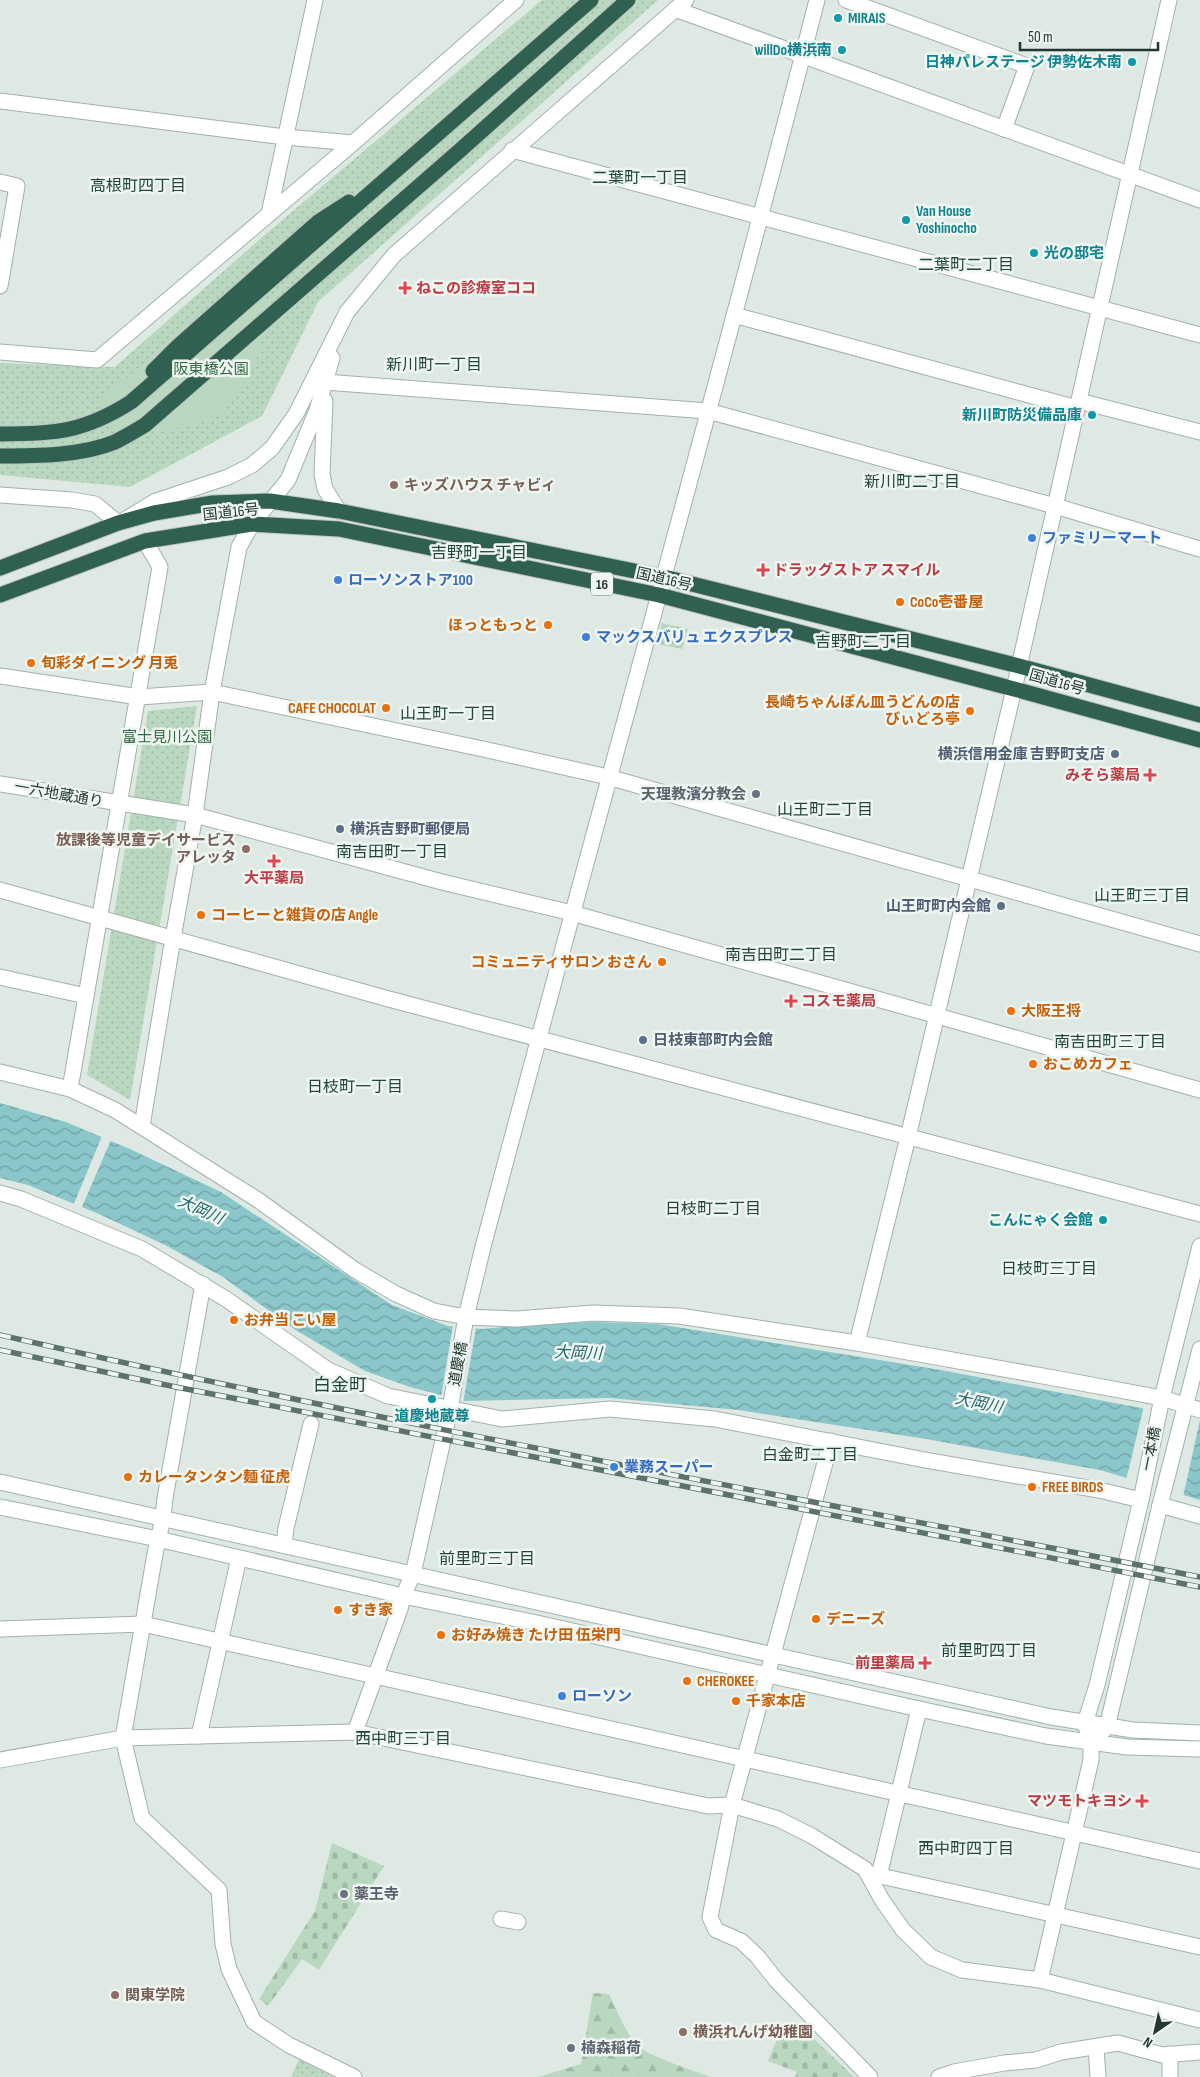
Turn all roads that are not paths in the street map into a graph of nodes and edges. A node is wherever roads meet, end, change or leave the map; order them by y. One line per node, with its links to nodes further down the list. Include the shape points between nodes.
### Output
1 (315, 0): 12 (street)
2 (516, 0): 13 (street)
3 (591, 0): 30 (highway, via 132,402 111,416 73,430)
4 (628, 0): 31 (highway, bridge, via 145,425 114,442 81,450 38,456)
5 (817, 0): 9 (street, 道慶橋)
6 (846, 0): 11 (street, via 1027,66)
7 (1169, 0): 15 (street)
8 (681, 5): 9 (street); 14 (street)
9 (803, 56): 11 (street); 19 (street, 道慶橋)
10 (0, 101): 12 (street)
11 (1004, 129): 15 (street)
12 (286, 137): 13 (street); 18 (street)
13 (353, 142): 18 (street)
14 (512, 150): 19 (street); 23 (street, via 394,255 354,300)
15 (1131, 175): 17 (street); 21 (street)
16 (0, 182): 20 (street, via 16,186)
17 (1200, 200)
18 (269, 214): 25 (street, via 97,360)
19 (759, 218): 21 (street); 22 (street, 道慶橋)
20 (0, 286)
21 (1100, 309): 24 (street); 27 (street)
22 (734, 315): 27 (street); 28 (street, 道慶橋)
23 (341, 326): 26 (street); 36 (street, via 296,414 272,448 252,465 228,477 156,501)
24 (1200, 335)
25 (0, 352)
26 (325, 382): 28 (street); 33 (street, via 288,480); 35 (street, via 322,474 326,489)
27 (1078, 405): 29 (street); 34 (street)
28 (708, 411): 34 (street); 41 (street, 道慶橋)
29 (1200, 432)
30 (0, 434)
31 (0, 456)
32 (0, 495): 36 (street, via 95,504)
33 (270, 501): 35 (highway, 国道16号 / 16); 36 (highway, 国道16号 / 16, via 213,503 154,513); 37 (street)
34 (1055, 506): 39 (street); 44 (street)
35 (339, 511): 41 (highway, 国道16号 / 16)
36 (118, 524): 40 (highway, 国道16号 / 16)
37 (252, 524): 38 (highway, 国道16号 / 16); 43 (highway, 国道16号 / 16, via 339,529); 47 (street, via 238,551)
38 (145, 541): 42 (highway, 国道16号 / 16); 48 (street, via 160,567)
39 (1200, 549)
40 (0, 568)
41 (664, 577): 43 (street, 道慶橋); 44 (highway, 国道16号 / 16)
42 (0, 595)
43 (658, 595): 46 (highway, 国道16号 / 16); 51 (street, 道慶橋)
44 (1019, 666): 46 (street); 49 (highway, 国道16号 / 16)
45 (0, 676): 48 (street)
46 (1014, 688): 50 (highway, 国道16号 / 16); 55 (street)
47 (212, 692): 48 (street); 51 (street); 54 (street)
48 (139, 698): 53 (street)
49 (1200, 714)
50 (1200, 740)
51 (608, 777): 55 (street); 57 (street, 道慶橋)
52 (0, 784): 53 (street, 一六地蔵通り)
53 (119, 804): 54 (street, 一六地蔵通り); 58 (street)
54 (195, 815): 57 (street, 一六地蔵通り, via 442,882); 59 (street)
55 (968, 879): 60 (street); 63 (street)
56 (0, 890): 58 (street)
57 (572, 913): 63 (street, 一六地蔵通り); 64 (street, 道慶橋)
58 (100, 917): 59 (street); 62 (street)
59 (173, 938): 64 (street); 68 (street)
60 (1200, 944)
61 (0, 977): 62 (street)
62 (86, 996): 66 (street)
63 (936, 1015): 67 (street, 一六地蔵通り); 69 (street)
64 (538, 1039): 69 (street); 74 (street, 道慶橋)
65 (0, 1072): 66 (street)
66 (70, 1089): 68 (street)
67 (1200, 1090)
68 (142, 1126): 74 (street, via 258,1200 355,1270 396,1294)
69 (908, 1137): 71 (street); 75 (street)
70 (0, 1193): 73 (street, via 142,1249)
71 (1200, 1214)
72 (1200, 1246): 77 (street, 一本橋)
73 (202, 1284): 78 (street, via 328,1370 388,1396); 87 (street)
74 (465, 1322): 75 (street, via 593,1313 679,1316); 78 (street, 道慶橋)
75 (857, 1343): 77 (street)
76 (1200, 1349): 79 (street, 一本橋)
77 (1162, 1398): 79 (street); 83 (street, 一本橋)
78 (451, 1406): 81 (street, via 502,1419 610,1409 715,1419); 91 (street, 道慶橋)
79 (1193, 1407): 84 (street, 一本橋)
80 (311, 1424): 89 (street)
81 (831, 1441): 83 (street); 96 (street)
82 (0, 1482): 87 (street)
83 (1141, 1500): 100 (street, 一本橋)
84 (1160, 1505): 86 (street); 101 (street, 一本橋)
85 (0, 1506): 88 (street)
86 (1200, 1516)
87 (163, 1518): 88 (street); 89 (street)
88 (158, 1539): 90 (street); 93 (street)
89 (284, 1545): 91 (street)
90 (239, 1558): 92 (street); 95 (street)
91 (413, 1574): 92 (street, 道慶橋); 96 (street)
92 (403, 1596): 97 (street); 98 (street, 道慶橋)
93 (143, 1624): 94 (street); 95 (street); 105 (street)
94 (0, 1629)
95 (222, 1641): 98 (street); 104 (street)
96 (773, 1655): 97 (street); 100 (street)
97 (768, 1674): 99 (street); 108 (street)
98 (375, 1675): 102 (street, 道慶橋); 108 (street)
99 (919, 1709): 106 (street, via 1046,1736); 110 (street)
100 (1085, 1724): 101 (street); 106 (street)
101 (1108, 1727): 103 (street); 106 (street)
102 (355, 1732): 104 (street); 111 (street, via 708,1806)
103 (1200, 1733)
104 (199, 1736): 105 (street)
105 (123, 1738): 109 (street); 124 (street, via 142,1818 219,1890 223,1944 229,1969 254,2022 289,2045)
106 (1091, 1742): 107 (street, via 1127,1747); 112 (street, via 1091,1760)
107 (1200, 1749)
108 (745, 1758): 110 (street); 111 (street)
109 (0, 1760)
110 (899, 1793): 112 (street); 114 (street)
111 (732, 1805): 114 (street, via 778,1819); 125 (street, via 710,1917 716,1930 741,1942 757,1956)
112 (1074, 1833): 113 (street); 115 (street)
113 (1200, 1861)
114 (873, 1874): 115 (street); 119 (street, via 882,1900 903,1930 932,1957 962,1970)
115 (1054, 1914): 118 (street); 119 (street)
116 (501, 1919): 117 (street)
117 (518, 1922)
118 (1200, 1947)
119 (1040, 1980): 120 (street)
120 (1200, 2020)
121 (1096, 2046): 123 (street, via 1118,2043 1162,2055); 126 (street); 127 (street)
122 (1200, 2052): 123 (street)
123 (1170, 2054): 128 (street)
124 (354, 2077)
125 (870, 2077)
126 (939, 2077)
127 (1098, 2077)
128 (1170, 2077)

